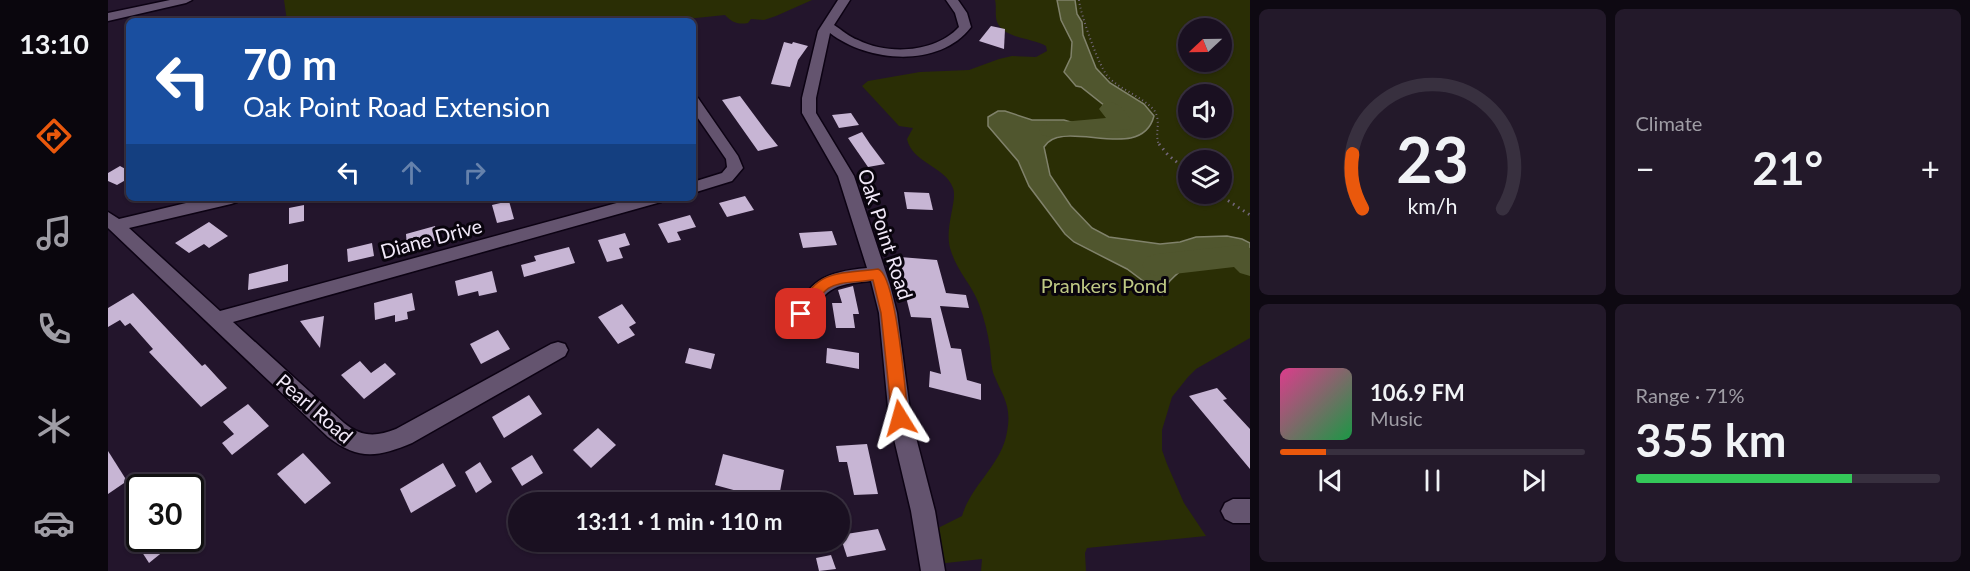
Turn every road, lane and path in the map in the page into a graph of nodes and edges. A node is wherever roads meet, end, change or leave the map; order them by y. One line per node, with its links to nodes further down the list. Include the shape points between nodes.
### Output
1 (186, 0): 5 (street)
2 (844, 0): 8 (street)
3 (952, 0): 8 (street, via 962,13 965,27 952,40 933,49 873,50 854,44)
4 (1079, 0): 10 (path, via 1100,69 1158,116 1157,141)
5 (164, 5): 6 (street); 7 (street)
6 (108, 17)
7 (164, 18)
8 (827, 25): 17 (street, Oak Point Road, via 809,98 809,113 846,176)
9 (696, 105): 11 (street, via 733,159 735,168 732,175)
10 (1178, 163)
11 (696, 187)
12 (215, 201): 16 (street)
13 (645, 201): 18 (street, Diane Drive)
14 (1232, 203): 15 (path)
15 (1250, 215)
16 (112, 221): 18 (street, Pearl Road)
17 (878, 274): 19 (street, via 828,280 816,290); 21 (street, Oak Point Road, via 888,313 900,418)
18 (218, 319): 20 (street, Pearl Road, via 336,430 358,445 381,444 404,436)
19 (799, 319)
20 (558, 350)
21 (933, 571)

